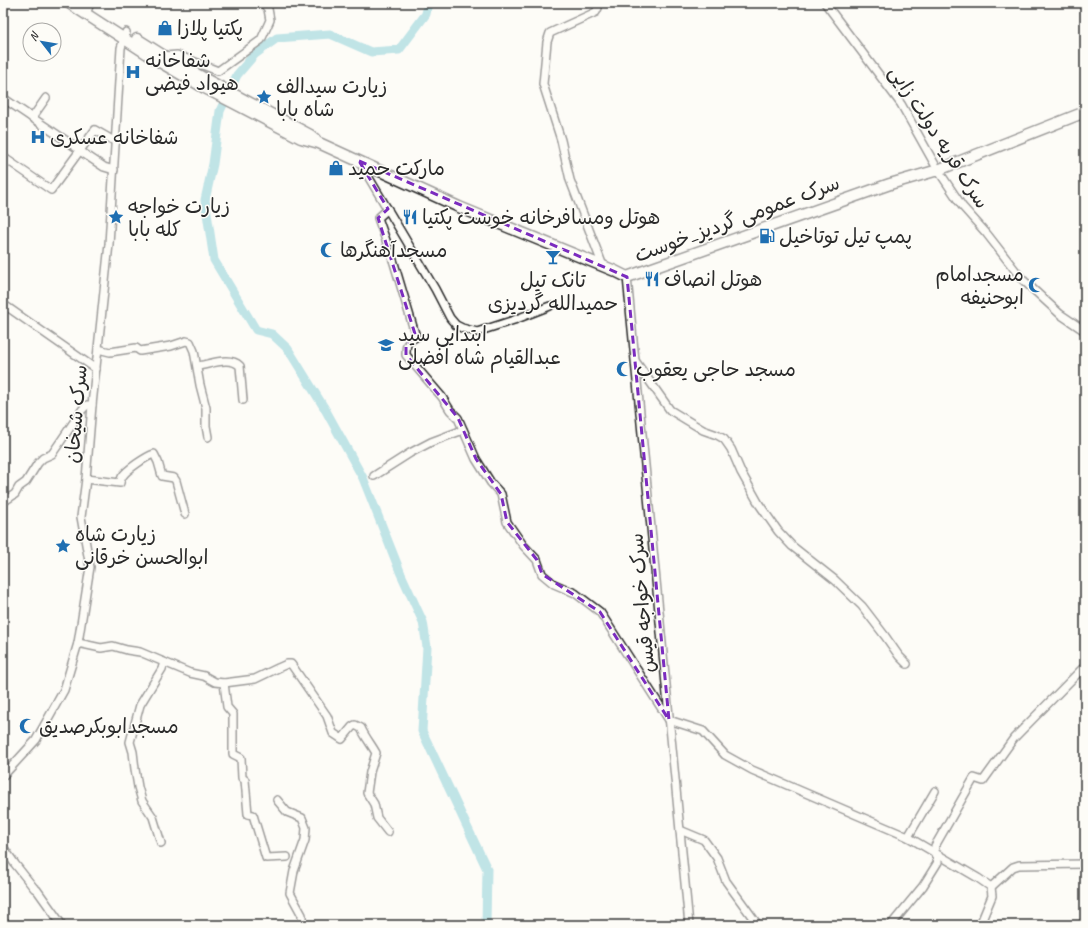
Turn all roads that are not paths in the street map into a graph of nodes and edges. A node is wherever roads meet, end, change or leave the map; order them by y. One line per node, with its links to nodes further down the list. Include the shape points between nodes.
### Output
1 (69, 3): 6 (highway, سرک عمومی گردیز_خوست)
2 (80, 3): 6 (highway, سرک عمومی گردیز_خوست)
3 (263, 3): 8 (street, via 268,9 270,20 261,40 218,71 177,55)
4 (598, 3): 21 (street, via 596,12 550,33 543,84 561,140 570,180)
5 (825, 3): 19 (street, سرک قریه دولت زایی, via 902,104)
6 (88, 9): 7 (highway, سرک عمومی گردیز_خوست)
7 (125, 35): 8 (highway, سرک عمومی گردیز_خوست); 9 (highway, سرک عمومی گردیز_خوست, via 160,62); 14 (street, سرک شیخان, via 121,48)
8 (164, 56): 9 (highway, سرک عمومی گردیز_خوست)
9 (207, 85): 17 (highway, سرک عمومی گردیز_خوست, via 301,138)
10 (3, 98): 13 (street)
11 (46, 98): 13 (street)
12 (1085, 112): 19 (highway, سرک عمومی گردیز_خوست)
13 (32, 118): 15 (street)
14 (116, 142): 15 (street, via 95,130); 18 (street, سرک شیخان)
15 (79, 150): 16 (street, via 51,190); 18 (street, via 102,166)
16 (3, 157)
17 (359, 161): 20 (street); 21 (highway, سرک عمومی گردیز_خوست, via 459,207)
18 (114, 170): 26 (street, سرک شیخان)
19 (938, 170): 22 (highway, سرک عمومی گردیز_خوست, via 890,184); 25 (street, سرک قریه دولت زایی, via 962,206 1022,279 1060,314)
20 (388, 209): 24 (street, via 450,318 462,328 477,332); 32 (street, via 378,218 416,337 406,344 406,355 458,418)
21 (603, 266): 22 (highway, سرک عمومی گردیز_خوست)
22 (627, 277): 27 (street, سرک خواجه قیس)
23 (3, 304): 29 (street)
24 (550, 306)
25 (1085, 330)
26 (98, 349): 28 (street, via 110,352 136,348 140,350 190,342); 29 (street, سرک شیخان)
27 (635, 360): 40 (street, via 670,410 703,430 724,439 759,504 778,531 792,546 836,580 862,606); 43 (street, سرک خواجه قیس)
28 (198, 366): 30 (street, via 229,361 238,364); 33 (street, via 206,408)
29 (96, 369): 31 (street, سرک شیخان)
30 (243, 400)
31 (92, 405): 35 (street, سرک شیخان); 36 (street, via 87,405 82,410 52,454 43,458 26,482)
32 (463, 430): 34 (street, via 431,442); 43 (street, via 479,464 501,494 507,522 537,560 542,574 554,584 575,593 600,612)
33 (208, 437)
34 (374, 476)
35 (86, 479): 37 (street, via 120,483 131,468 154,454 162,476 174,478 176,481); 38 (street, سرک شیخان, via 81,517 90,567)
36 (3, 502)
37 (185, 514)
38 (78, 643): 39 (street, via 101,648 113,646 140,652); 44 (street, سرک شیخان, via 64,690 36,740)
39 (164, 662): 42 (street, via 215,682); 50 (street, via 140,705 130,742 142,801 153,817)
40 (907, 664)
41 (1085, 671): 52 (street, via 1082,669 1014,738 983,781 974,778 935,846)
42 (224, 683): 48 (street, via 255,679 291,664 327,716 333,733 342,739 355,725 361,728 376,753 367,793 374,804 377,818); 53 (street, via 226,707 233,714 233,754 241,758 248,814 253,816 266,858)
43 (669, 720): 47 (street, سرک خواجه قیس); 49 (street, via 703,731 725,755 752,770)
44 (3, 776)
45 (935, 791): 49 (street)
46 (277, 800): 57 (street, via 287,812 302,818 306,828 290,893 302,915)
47 (680, 830): 58 (street, سرک خواجه قیس); 59 (street, via 704,840 717,858 726,881)
48 (388, 832)
49 (908, 837): 52 (street)
50 (161, 843)
51 (3, 847): 56 (street)
52 (935, 854): 55 (street); 60 (street, via 938,862 923,886)
53 (288, 857)
54 (1085, 864): 55 (street, via 1019,865 1013,867)
55 (991, 887): 61 (street, via 992,896)
56 (62, 925)
57 (302, 925)
58 (689, 925)
59 (758, 925)
60 (891, 925)
61 (980, 925)

